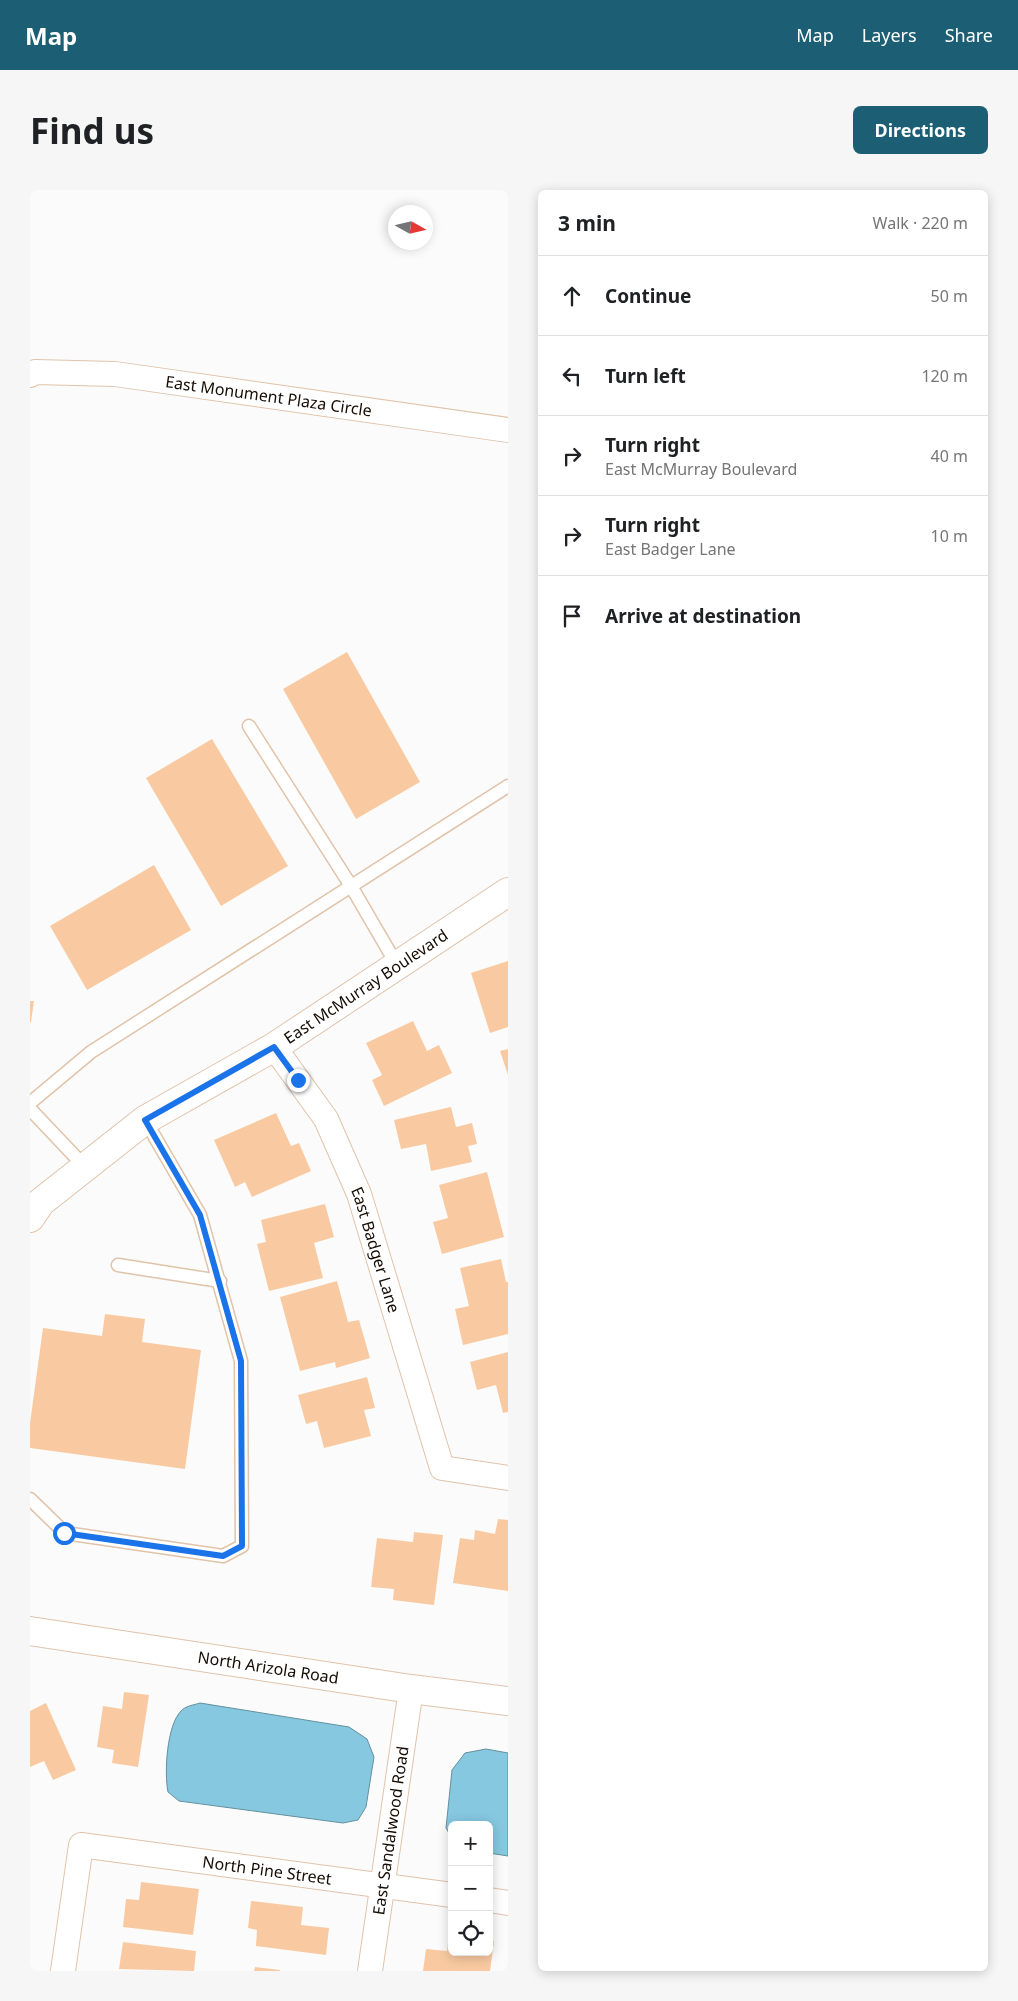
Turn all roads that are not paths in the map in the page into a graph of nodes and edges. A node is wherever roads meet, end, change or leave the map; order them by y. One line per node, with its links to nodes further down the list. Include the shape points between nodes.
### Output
1 (30, 375): 2 (street, East Monument Plaza Circle, via 35,372 115,374)
2 (508, 430)
3 (249, 726): 5 (lane)
4 (508, 786): 5 (lane)
5 (351, 886): 7 (lane); 9 (lane, via 91,1052)
6 (508, 892): 7 (street, East McMurray Boulevard)
7 (397, 965): 8 (street, East McMurray Boulevard)
8 (274, 1047): 11 (street, East McMurray Boulevard); 16 (street, East Badger Lane, via 326,1119 359,1194 442,1468)
9 (30, 1103)
10 (30, 1109): 12 (lane)
11 (145, 1120): 12 (street, East McMurray Boulevard); 15 (lane, via 200,1215)
12 (85, 1167): 13 (street, East McMurray Boulevard, via 41,1202)
13 (30, 1218)
14 (118, 1266): 15 (lane)
15 (220, 1281): 17 (lane, via 241,1361 242,1546 223,1556 64,1533)
16 (508, 1478)
17 (30, 1499)
18 (30, 1632): 19 (street, North Arizola Road)
19 (411, 1689): 20 (street, North Arizola Road); 21 (street, East Sandalwood Road)
20 (508, 1701)
21 (381, 1885): 22 (street, North Pine Street); 25 (street, North Pine Street, via 81,1845); 26 (street, East Sandalwood Road)
22 (448, 1894)
23 (493, 1901): 24 (street)
24 (508, 1903)
25 (63, 1971)
26 (370, 1971)

